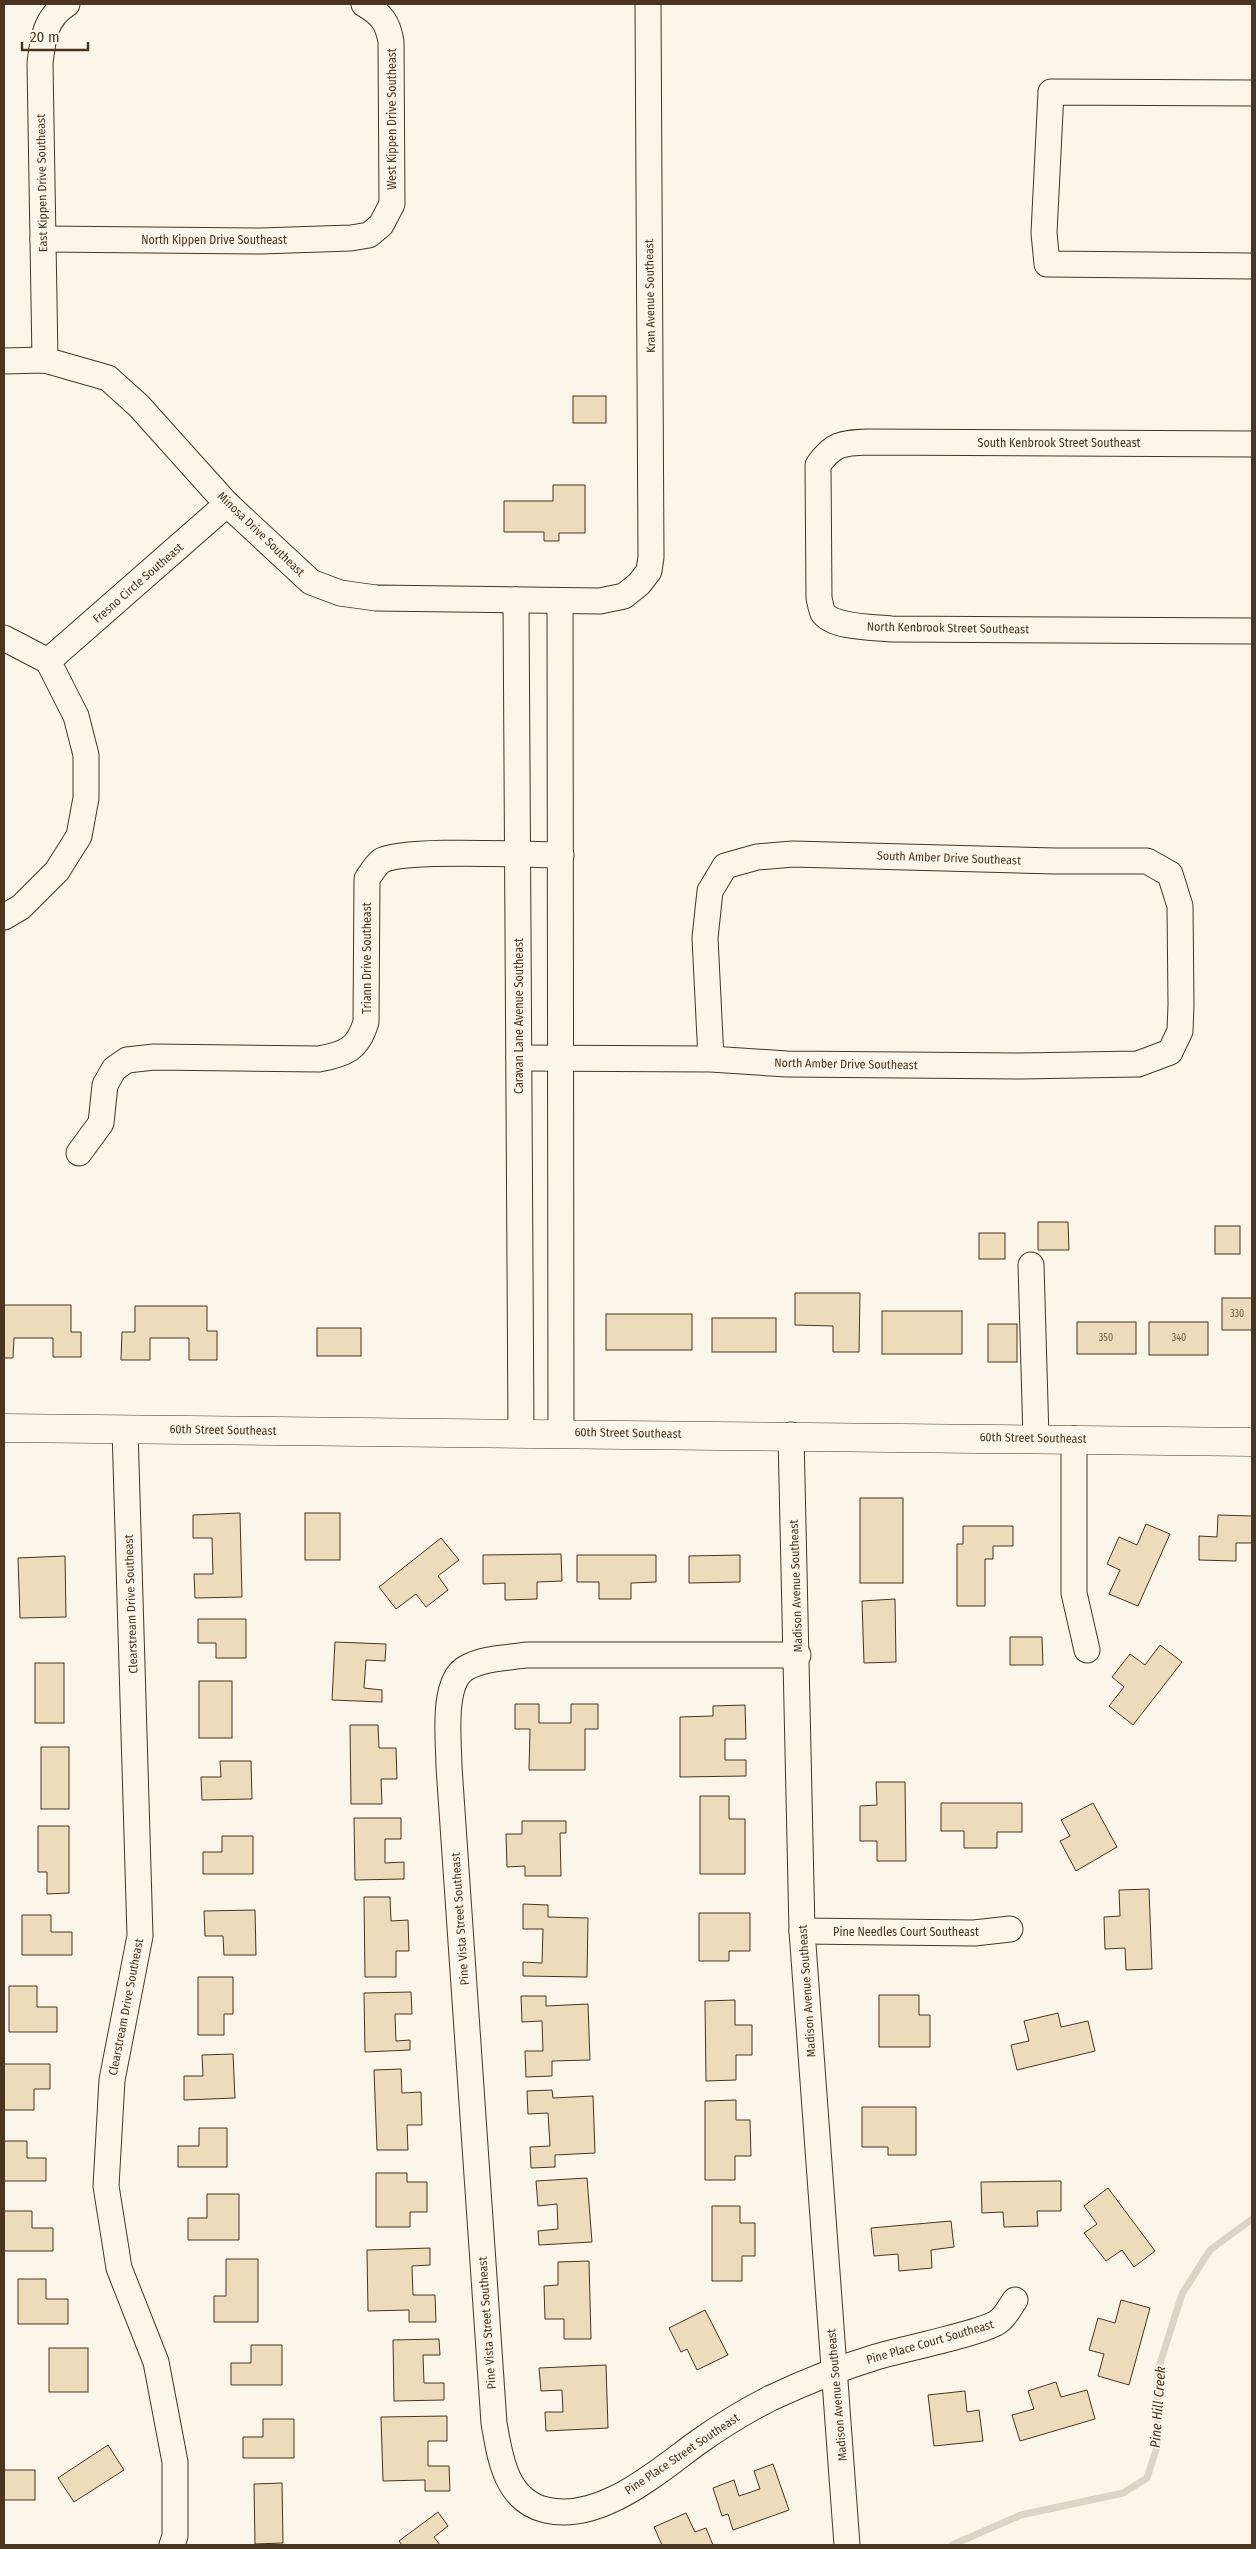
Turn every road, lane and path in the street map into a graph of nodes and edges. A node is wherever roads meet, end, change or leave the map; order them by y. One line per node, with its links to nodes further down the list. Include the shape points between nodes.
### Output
1 (648, 4): 13 (street, Kran Avenue Southeast, via 652,523 648,571)
2 (62, 7): 6 (street, East Kippen Drive Southeast, via 44,31 40,62)
3 (372, 8): 5 (street, West Kippen Drive Southeast, via 389,26 392,42 392,204)
4 (1252, 93): 7 (street, via 1051,92 1044,233 1047,264)
5 (381, 226): 6 (street, North Kippen Drive Southeast, via 369,235 351,238 261,241)
6 (44, 239): 8 (street, East Kippen Drive Southeast)
7 (1252, 266)
8 (45, 360): 9 (street, Minosa Drive Southeast); 12 (street, Minosa Drive Southeast, via 108,378 139,406)
9 (4, 361)
10 (867, 442): 11 (street, South Kenbrook Street Southeast); 16 (street, North Kenbrook Street Southeast, via 846,443 830,449 818,465 819,598 822,612 830,620 891,629)
11 (1252, 444)
12 (228, 504): 14 (street, Minosa Drive Southeast, via 310,582 340,593 376,598); 18 (street, Fresno Circle Southeast)
13 (639, 584): 15 (street, Minosa Drive Southeast, via 624,596 600,601)
14 (516, 600): 15 (street, Minosa Drive Southeast); 19 (street, Caravan Lane Avenue Southeast)
15 (560, 601): 20 (street)
16 (1252, 631)
17 (4, 638): 18 (street)
18 (48, 661): 21 (street, via 76,716 86,755 86,798 79,836 57,870 21,907)
19 (518, 855): 20 (street, Triann Drive Southeast); 23 (street, Caravan Lane Avenue Southeast); 26 (street, Triann Drive Southeast, via 418,854 382,861 367,879 366,1022 362,1036 352,1048 320,1059 154,1057 126,1060 114,1070 105,1085 101,1123)
20 (561, 856): 24 (street)
21 (4, 917)
22 (1170, 1052): 25 (street, North Amber Drive Southeast, via 1138,1064 1020,1066 786,1064); 25 (street, South Amber Drive Southeast, via 1180,1031 1180,906 1170,874 1148,861 793,854 757,857 725,866 710,891 705,938)
23 (519, 1058): 24 (street, North Amber Drive Southeast); 30 (street, Caravan Lane Avenue Southeast)
24 (561, 1059): 25 (street, North Amber Drive Southeast); 31 (street)
25 (711, 1059)
26 (80, 1153)
27 (1031, 1265): 33 (street)
28 (4, 1428): 29 (main road, 60th Street Southeast)
29 (126, 1429): 30 (main road, 60th Street Southeast); 43 (street, Clearstream Drive Southeast, via 140,1936 112,2080 106,2186 119,2268 156,2362 175,2462 175,2536)
30 (521, 1432): 31 (main road, 60th Street Southeast)
31 (561, 1433): 32 (main road, 60th Street Southeast)
32 (791, 1435): 33 (main road, 60th Street Southeast); 37 (street, Madison Avenue Southeast)
33 (1036, 1438): 34 (main road, 60th Street Southeast)
34 (1074, 1439): 35 (main road, 60th Street Southeast); 36 (street, via 1074,1593)
35 (1252, 1442)
36 (1087, 1650)
37 (798, 1655): 39 (street, Madison Avenue Southeast); 42 (street, Pine Vista Street Southeast, via 526,1655 486,1660 464,1669 450,1691 449,1767 494,2423 501,2460 510,2484)
38 (1010, 1929): 39 (street, Pine Needles Court Southeast, via 974,1933)
39 (802, 1931): 41 (street, Madison Avenue Southeast)
40 (1015, 2300): 41 (street, Pine Place Court Southeast, via 999,2322)
41 (834, 2371): 42 (street, Pine Place Street Southeast, via 746,2410 622,2495 573,2512 546,2510); 44 (street, Madison Avenue Southeast)
42 (524, 2501)
43 (172, 2545)
44 (847, 2545)

